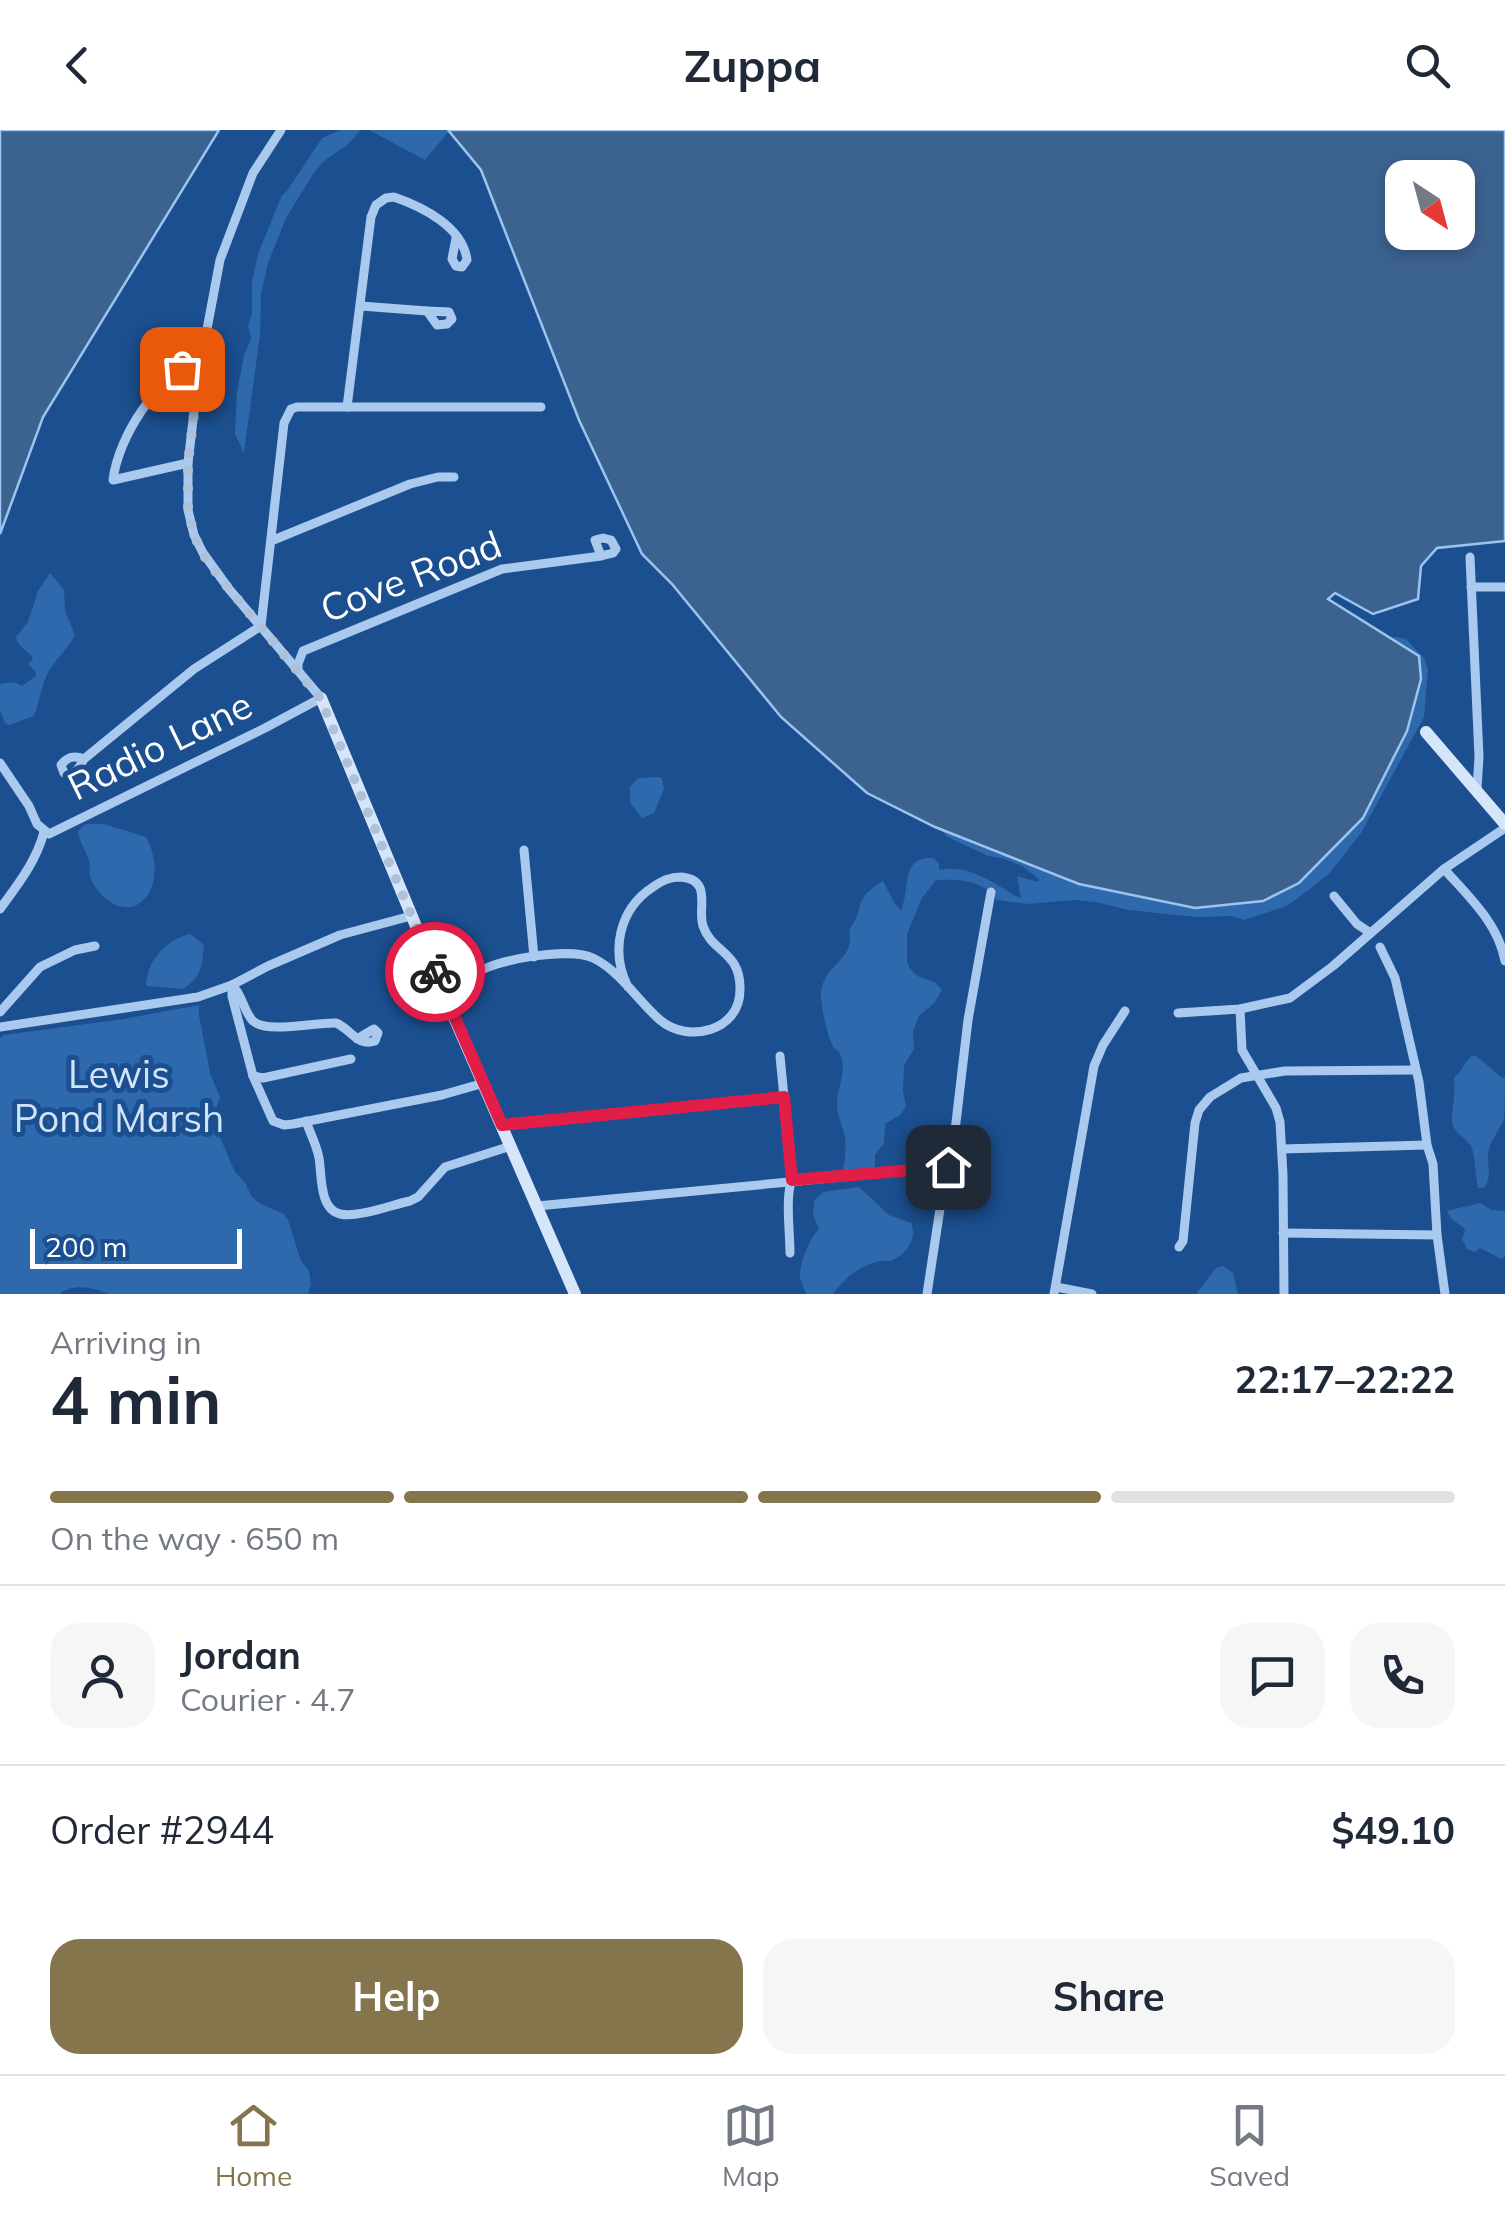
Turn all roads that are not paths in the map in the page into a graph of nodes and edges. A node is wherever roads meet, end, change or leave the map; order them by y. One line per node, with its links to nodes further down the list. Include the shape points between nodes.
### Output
1 (281, 130): 5 (street, via 252,173 220,260)
2 (456, 238): 3 (street, via 444,222 406,201 380,202 371,217)
3 (360, 306): 4 (street); 7 (street)
4 (428, 311)
5 (200, 364): 8 (street); 8 (street, via 182,369 140,412 113,480)
6 (541, 406): 7 (street)
7 (348, 407): 10 (street, via 288,413)
8 (188, 463): 15 (street, via 188,510 198,544)
9 (454, 476): 10 (street, via 410,484)
10 (270, 541): 15 (street)
11 (601, 556): 17 (street, Cove Road, via 502,569)
12 (1470, 557): 13 (street)
13 (1471, 586): 14 (street); 24 (street)
14 (1505, 587)
15 (261, 626): 16 (street); 21 (street, via 220,650)
16 (283, 651): 17 (street, Cove Road); 18 (street)
17 (303, 651): 18 (street, Cove Road)
18 (298, 670): 19 (street)
19 (320, 698): 26 (street, Radio Lane); 32 (street)
20 (1426, 732): 24 (street)
21 (84, 759)
22 (0, 763): 23 (street, Radio Lane)
23 (3, 778): 26 (street, Radio Lane)
24 (1477, 790): 25 (street)
25 (1505, 826): 28 (street)
26 (44, 832): 31 (street, via 30,867)
27 (524, 850): 37 (street)
28 (1444, 869): 33 (street); 39 (street, via 1492,925)
29 (991, 892): 63 (street)
30 (1334, 896): 33 (street)
31 (0, 909)
32 (411, 916): 40 (street); 42 (street, via 318,943)
33 (1370, 932): 44 (street, via 1298,994)
34 (96, 946): 46 (street, via 40,967)
35 (1380, 947): 53 (street, via 1395,978)
36 (618, 951): 38 (street); 43 (street); 43 (street, via 622,925 642,894 666,878 688,878 700,887 705,931 736,964 740,988 721,1024 686,1033 666,1025)
37 (534, 957): 38 (street); 41 (street)
38 (593, 958): 43 (street)
39 (1505, 962)
40 (434, 969): 41 (street); 48 (street)
41 (472, 976): 48 (street)
42 (232, 985): 49 (street, via 180,1001); 50 (street, via 263,1027 336,1023); 54 (street)
43 (628, 987)
44 (1240, 1009): 47 (street); 55 (street, via 1242,1050)
45 (1125, 1010): 70 (street, via 1094,1066)
46 (0, 1012)
47 (1178, 1013)
48 (453, 1015): 56 (street)
49 (0, 1027)
50 (357, 1040)
51 (780, 1056): 57 (street)
52 (351, 1059): 54 (street)
53 (1416, 1070): 55 (street); 61 (street)
54 (253, 1076): 58 (street, via 273,1121)
55 (1256, 1076): 62 (street, via 1276,1108); 68 (street, via 1232,1083 1199,1110)
56 (484, 1083): 58 (street); 59 (street)
57 (784, 1097): 59 (street); 64 (street)
58 (306, 1121): 60 (street, via 323,1192 339,1214 418,1198 445,1167)
59 (502, 1125): 60 (street)
60 (511, 1146): 65 (street)
61 (1427, 1146): 62 (street); 67 (street)
62 (1282, 1149): 66 (street)
63 (948, 1167): 64 (street); 72 (street)
64 (792, 1180): 65 (street); 69 (street)
65 (537, 1206): 71 (street)
66 (1283, 1234): 67 (street); 74 (street)
67 (1437, 1235): 75 (street)
68 (1179, 1247)
69 (790, 1252)
70 (1055, 1290): 73 (street)
71 (574, 1294)
72 (927, 1294)
73 (1092, 1294)
74 (1284, 1294)
75 (1445, 1294)

